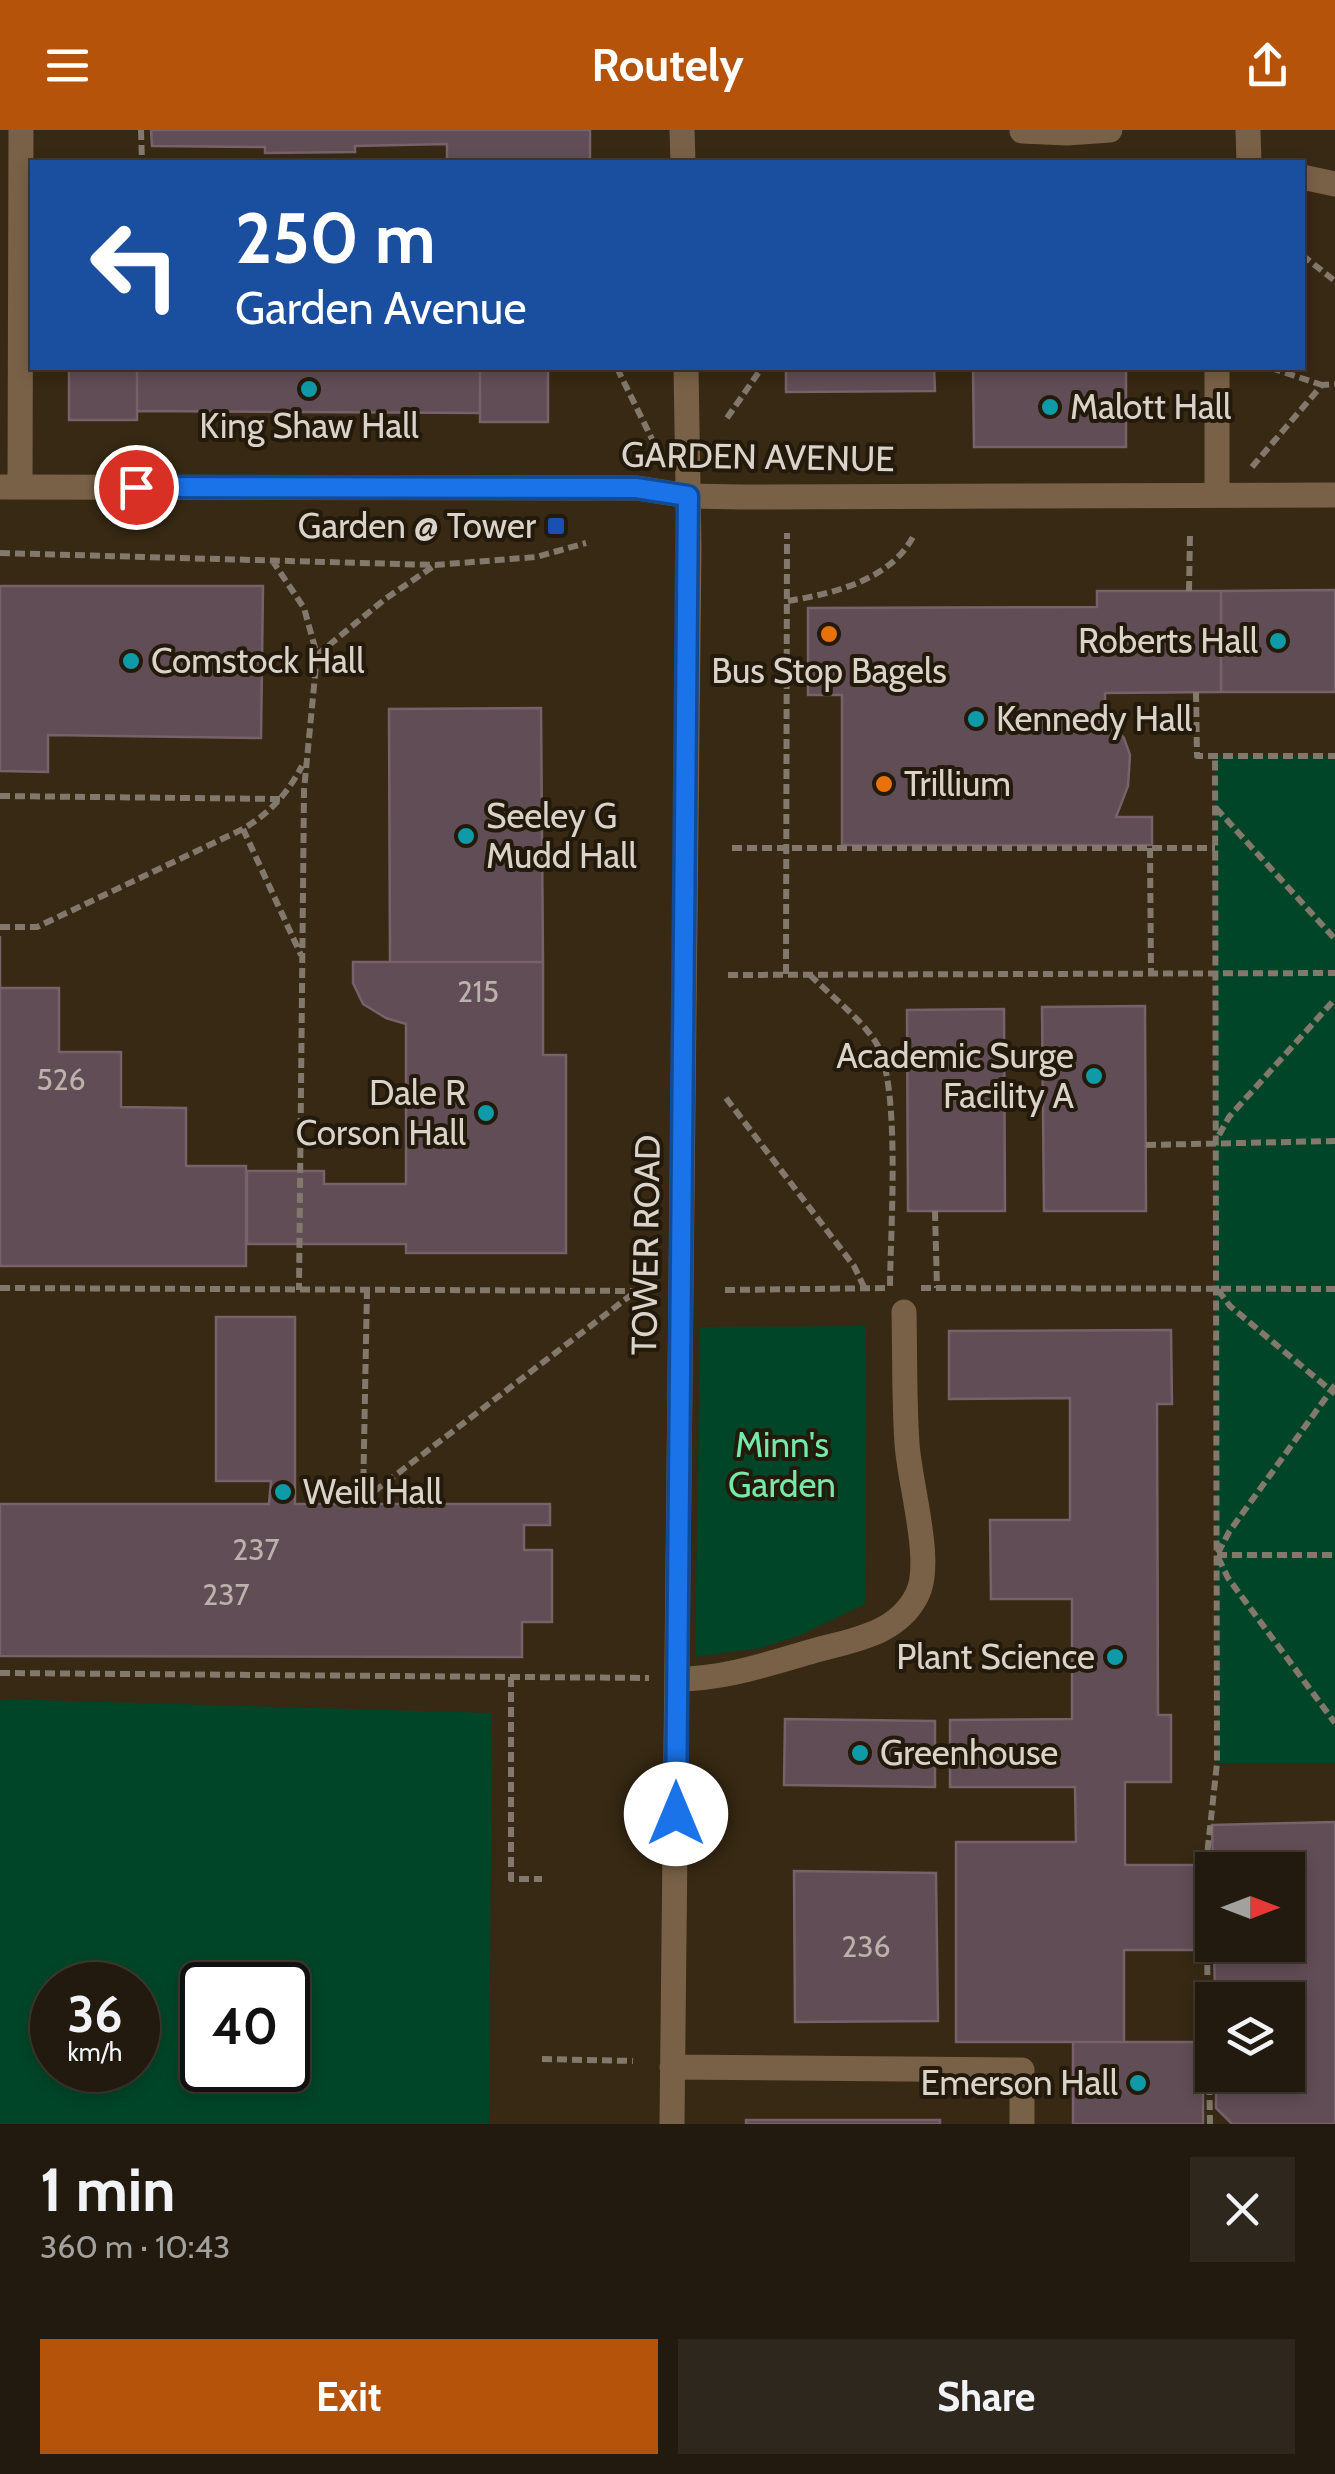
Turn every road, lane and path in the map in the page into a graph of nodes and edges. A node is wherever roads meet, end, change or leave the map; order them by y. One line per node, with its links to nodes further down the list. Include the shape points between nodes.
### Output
1 (21, 130): 24 (street)
2 (142, 130): 7 (path)
3 (682, 130): 8 (street)
4 (1110, 130): 6 (street)
5 (1248, 130): 9 (street)
6 (1022, 131)
7 (142, 160)
8 (682, 160)
9 (1249, 160)
10 (1305, 177): 11 (street)
11 (1335, 184)
12 (1305, 257): 13 (path)
13 (1335, 281)
14 (618, 370): 22 (path)
15 (686, 370): 27 (street, TOWER ROAD)
16 (760, 370): 21 (path)
17 (1217, 370): 25 (street)
18 (1277, 370): 20 (path)
19 (1335, 384): 20 (path)
20 (1322, 385): 23 (path)
21 (727, 418)
22 (652, 438)
23 (1248, 471)
24 (10, 487): 27 (street, GARDEN AVENUE, via 636,488)
25 (1216, 495): 26 (street, GARDEN AVENUE); 27 (street, GARDEN AVENUE)
26 (1335, 495)
27 (688, 496): 80 (street, TOWER ROAD)
28 (787, 533): 36 (path)
29 (1190, 534): 35 (path)
30 (914, 535): 36 (path, via 894,564 870,577)
31 (586, 542): 34 (path, via 536,557)
32 (0, 553): 33 (path)
33 (272, 560): 34 (path); 37 (path, via 304,608)
34 (435, 565): 37 (path)
35 (1189, 591)
36 (788, 600): 47 (path)
37 (318, 655): 41 (path)
38 (1196, 692): 39 (path, via 1198,756)
39 (1215, 756): 40 (path); 44 (path)
40 (1335, 756)
41 (305, 760): 43 (path); 52 (path)
42 (0, 796): 43 (path)
43 (281, 798): 45 (path)
44 (1215, 807): 49 (path); 51 (path)
45 (243, 829): 50 (path, via 37,927); 52 (path)
46 (732, 848): 47 (path)
47 (787, 848): 48 (path); 54 (path)
48 (1150, 848): 49 (path); 56 (path)
49 (1216, 848): 57 (path)
50 (0, 927)
51 (1335, 939)
52 (302, 958): 72 (path)
53 (1335, 973): 57 (path)
54 (786, 974): 55 (path); 58 (path)
55 (809, 974): 56 (path); 66 (path, via 875,1041 887,1072)
56 (1151, 974): 57 (path)
57 (1218, 974): 61 (path)
58 (728, 975)
59 (1335, 999): 61 (path, via 1229,1117)
60 (726, 1098): 70 (path)
61 (1217, 1141): 62 (path); 63 (path); 71 (path)
62 (1335, 1141)
63 (1146, 1145)
64 (935, 1211): 67 (path)
65 (0, 1288): 72 (path)
66 (890, 1288): 67 (path); 70 (path)
67 (937, 1288): 71 (path)
68 (1335, 1288): 71 (path)
69 (367, 1289): 69 (path, via 363,1500 636,1291 579,1290); 72 (path)
70 (865, 1289): 73 (path)
71 (1218, 1289): 75 (path); 77 (path)
72 (299, 1290)
73 (725, 1290)
74 (904, 1312): 80 (street, via 907,1445 923,1555 918,1594 900,1618 872,1635 713,1678)
75 (1334, 1390): 77 (path)
76 (1335, 1555): 77 (path)
77 (1217, 1556): 81 (path); 82 (path, via 1217,1763)
78 (0, 1673): 79 (path)
79 (511, 1676): 80 (path); 83 (path, via 511,1879)
80 (678, 1679): 87 (street, TOWER ROAD)
81 (1335, 1723)
82 (1207, 1852)
83 (542, 1880)
84 (1207, 1962): 90 (path)
85 (542, 2060): 86 (path)
86 (633, 2061)
87 (672, 2067): 88 (street, TOWER ROAD); 89 (street, via 1022,2070)
88 (672, 2124)
89 (1022, 2124)
90 (1210, 2124)

